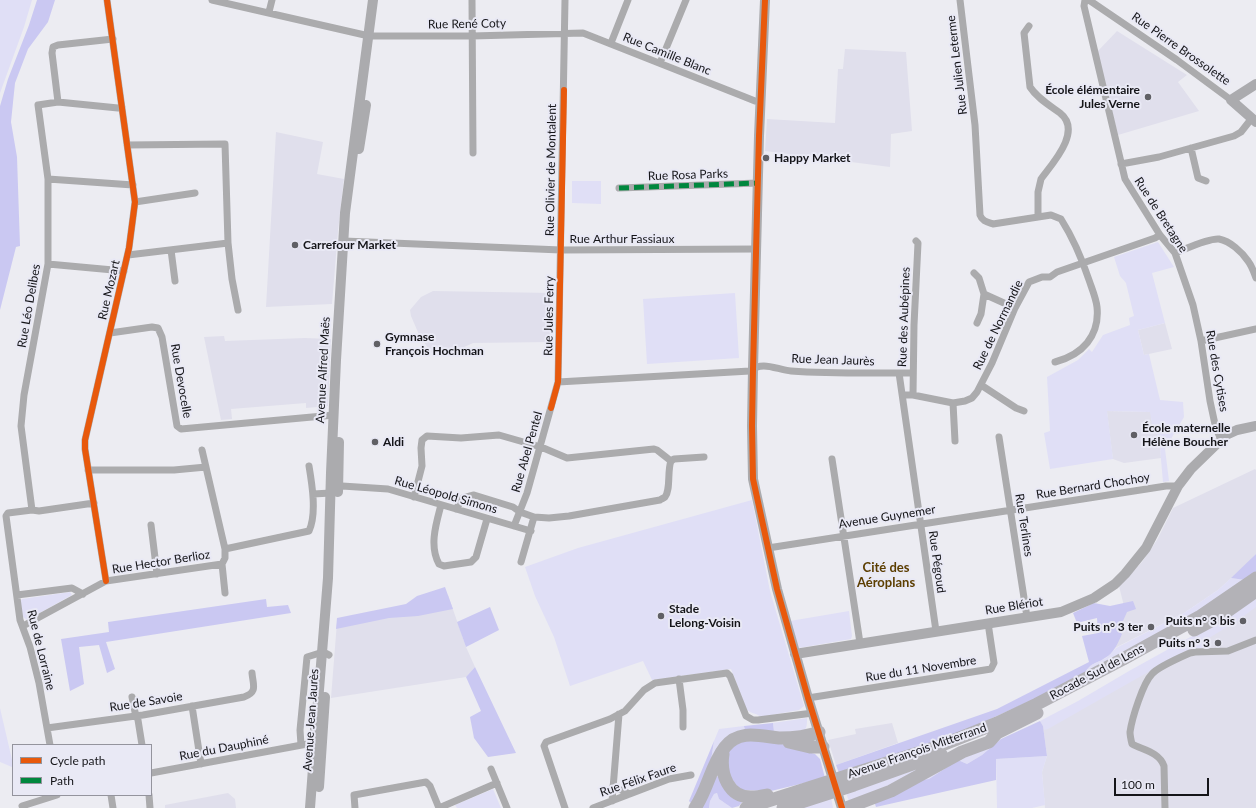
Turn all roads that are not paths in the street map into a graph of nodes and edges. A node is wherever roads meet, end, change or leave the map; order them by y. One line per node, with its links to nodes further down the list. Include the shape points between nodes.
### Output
1 (107, 0): 19 (street, Rue Mozart)
2 (212, 0): 14 (street, Rue René Coty)
3 (272, 0): 14 (street)
4 (373, 0): 17 (street, Avenue Alfred Maës)
5 (379, 0): 17 (street, Avenue Alfred Maës)
6 (472, 0): 18 (street)
7 (566, 0): 16 (street, Rue Olivier de Montalent)
8 (628, 0): 20 (street)
9 (686, 0): 21 (street)
10 (765, 0): 24 (street)
11 (960, 0): 39 (street, Rue Julien Leterme, via 975,128 981,219 993,224)
12 (1085, 0): 31 (street, Rue de Bretagne, via 1084,6)
13 (1089, 0): 23 (street, Rue Pierre Brossolette)
14 (270, 12): 17 (street, Rue René Coty)
15 (1030, 26): 39 (street, via 1024,33 1030,87 1035,94 1063,115 1068,131 1065,145 1041,179)
16 (565, 33): 18 (street, Rue René Coty); 20 (street, Rue Camille Blanc, via 584,33); 46 (street, Rue Olivier de Montalent)
17 (372, 36): 18 (street, Rue René Coty); 41 (street, Avenue Alfred Maës, via 348,189)
18 (472, 36): 30 (street)
19 (113, 39): 25 (street, via 53,47); 26 (street, Rue Mozart)
20 (611, 43): 21 (street, Rue Camille Blanc)
21 (660, 63): 24 (street, Rue Camille Blanc)
22 (1256, 84): 23 (street)
23 (1231, 100): 27 (street, Rue Pierre Brossolette)
24 (760, 101): 34 (street)
25 (58, 102): 26 (street); 32 (street, Rue Léo Delibes, via 38,105)
26 (122, 107): 28 (street, Rue Mozart)
27 (1254, 120): 29 (street, via 1234,136)
28 (127, 145): 35 (street, Rue Mozart); 43 (street, via 225,144)
29 (1191, 148): 31 (street); 33 (street, via 1198,178)
30 (473, 153)
31 (1122, 164): 40 (street, Rue de Bretagne, via 1129,188)
32 (48, 179): 35 (street); 50 (street, Rue Léo Delibes)
33 (1206, 181)
34 (758, 183): 36 (street, Rue Rosa Parks); 44 (street)
35 (133, 185): 38 (street, Rue Mozart)
36 (619, 188)
37 (195, 193): 38 (street)
38 (135, 202): 48 (street, Rue Mozart)
39 (1038, 216): 49 (street, via 1051,215 1061,219)
40 (1160, 235): 47 (street, Rue de Bretagne); 49 (street, Rue de Normandie)
41 (346, 241): 46 (street, Rue Arthur Fassiaux); 73 (street, Avenue Alfred Maës); 87 (street, Avenue Alfred Maës)
42 (916, 241): 66 (street, Rue des Aubépines, via 918,243)
43 (228, 243): 45 (street); 58 (street)
44 (756, 249): 46 (street, Rue Arthur Fassiaux); 64 (street)
45 (171, 250): 48 (street); 54 (street)
46 (561, 250): 67 (street, Rue Jules Ferry)
47 (1175, 253): 53 (street, via 1218,239 1232,245 1248,261); 56 (street, Rue de Bretagne)
48 (128, 255): 51 (street, Rue Mozart)
49 (1083, 263): 57 (street, Rue de Normandie, via 1050,277 1042,276 1029,282); 63 (street, via 1097,305 1094,332 1088,342 1074,355)
50 (48, 264): 51 (street); 94 (street, Rue Léo Delibes, via 24,394 21,426)
51 (124, 271): 61 (street, Rue Mozart)
52 (974, 274): 55 (street, via 979,278)
53 (1256, 278)
54 (175, 280)
55 (984, 294): 57 (street); 59 (street)
56 (1193, 305): 62 (street, Rue des Cytises)
57 (1015, 308): 68 (street, Rue de Normandie)
58 (238, 310)
59 (977, 323)
60 (1256, 330): 62 (street)
61 (110, 333): 73 (street, Rue Devocelle, via 158,328 162,337 177,426 181,429); 85 (street, Rue Mozart, via 85,440)
62 (1201, 341): 76 (street, Rue des Cytises, via 1210,400 1216,429)
63 (1055, 362)
64 (753, 369): 65 (street, Rue Jean Jaurès, via 757,366 768,366 789,371); 67 (street); 103 (street, via 753,479)
65 (899, 373): 66 (street, Rue Jean Jaurès); 69 (street, Rue Pégoud)
66 (913, 373): 70 (street, Rue des Aubépines)
67 (558, 382): 78 (street, Rue Abel Pentel)
68 (981, 385): 71 (street, Rue de Normandie, via 972,398); 72 (street)
69 (903, 395): 70 (street); 98 (street, Rue Pégoud)
70 (913, 395): 71 (street)
71 (953, 403): 77 (street)
72 (1024, 411)
73 (334, 414): 87 (street, Avenue Alfred Maës, via 331,473)
74 (1256, 426): 76 (street, Rue Blériot, via 1232,432)
75 (999, 437): 93 (street, Rue Terlines)
76 (1221, 439): 86 (street, Rue Blériot)
77 (955, 441)
78 (541, 447): 82 (street, via 567,458 654,449); 89 (street, via 499,435 461,438 427,436 422,440 422,466); 95 (street, Rue Abel Pentel)
79 (202, 450): 84 (street)
80 (704, 457): 82 (street)
81 (832, 459): 102 (street)
82 (671, 461): 96 (street, via 668,467 667,489 665,496 660,500 569,516)
83 (309, 466): 88 (street)
84 (206, 467): 85 (street, via 174,470); 104 (street)
85 (88, 470): 90 (street, Rue Mozart)
86 (1178, 486): 93 (street, Rue Bernard Chochoy); 114 (street, Rue Blériot, via 1146,548 1115,584 1094,598 1061,612)
87 (334, 490): 88 (street, Rue Léopold Simons); 89 (street, Rue Léopold Simons, via 342,486 388,489); 118 (street, Avenue Alfred Maës, via 334,574); 121 (street, Avenue Alfred Maës)
88 (313, 494): 104 (street, via 312,525 309,531)
89 (414, 497): 91 (street, Rue Léopold Simons)
90 (94, 503): 94 (street, via 39,512); 109 (street, Rue Mozart)
91 (441, 505): 92 (street, Rue Léopold Simons); 97 (street, via 434,544 435,557 439,564 444,566 471,562 476,557)
92 (456, 509): 95 (street, via 463,498 474,496 513,507); 97 (street, Rue Léopold Simons)
93 (1010, 509): 98 (street, Avenue Guynemer); 114 (street, Rue Terlines)
94 (32, 510): 113 (street, Rue de Lorraine, via 7,514)
95 (520, 512): 96 (street); 100 (street, Rue Abel Pentel)
96 (534, 516): 101 (street)
97 (487, 519): 100 (street, Rue Léopold Simons)
98 (920, 523): 102 (street, Avenue Guynemer); 117 (street, Rue Pégoud)
99 (151, 525): 107 (street)
100 (514, 526): 101 (street, Rue Léopold Simons)
101 (531, 531): 105 (street)
102 (843, 536): 103 (street, Avenue Guynemer); 120 (street)
103 (768, 548): 122 (street, via 776,589)
104 (225, 549): 106 (street)
105 (521, 562)
106 (222, 564): 107 (street, Rue Hector Berlioz); 111 (street)
107 (157, 574): 109 (street, Rue Hector Berlioz)
108 (1256, 578): 135 (highway, Rocade Sud de Lens, via 1199,617)
109 (106, 581): 112 (street, Rue Hector Berlioz)
110 (1256, 591): 135 (highway, Rocade Sud de Lens, via 1222,615 1041,712)
111 (225, 593)
112 (83, 594): 113 (street, via 72,588); 116 (street, Rue Hector Berlioz)
113 (17, 595): 116 (street, Rue de Lorraine)
114 (1027, 617): 115 (street, Rue Blériot)
115 (988, 623): 117 (street, Rue Blériot); 126 (street, Rue du 11 Novembre, via 994,663 991,669)
116 (23, 626): 134 (street, Rue de Lorraine, via 39,683)
117 (936, 631): 120 (street, Rue Blériot)
118 (330, 634): 121 (street, Avenue Jean Jaurès)
119 (1256, 640): 170 (street, via 1228,651 1190,653 1154,672 1148,679 1137,705 1130,739 1132,744 1147,750 1163,762)
120 (860, 643): 122 (street, Rue Blériot)
121 (326, 654): 138 (street, Avenue Alfred Maës, via 316,722); 141 (street, via 308,657 300,730)
122 (795, 654): 126 (street)
123 (252, 673): 127 (street, Rue de Savoie, via 254,691 249,695)
124 (679, 679): 128 (street, via 727,673 746,716 753,720); 129 (street, via 652,684 631,706); 133 (street, via 683,710)
125 (132, 697): 130 (street)
126 (808, 698): 128 (street)
127 (192, 706): 130 (street, Rue de Savoie); 144 (street)
128 (813, 713): 136 (street)
129 (619, 714): 131 (street); 132 (street)
130 (137, 716): 134 (street, Rue de Savoie); 140 (street)
131 (610, 719): 132 (street); 165 (street, via 546,742 544,746)
132 (618, 724): 149 (street)
133 (682, 727)
134 (47, 728): 139 (street, Rue de Lorraine)
135 (997, 728): 150 (highway, Avenue François Mitterrand); 157 (highway, via 989,742 962,752 891,791); 169 (highway, Avenue François Mitterrand, via 906,767)
136 (818, 732): 137 (highway, via 800,738); 142 (street)
137 (780, 738): 142 (highway, via 810,747); 143 (highway, via 745,735 734,739)
138 (319, 742): 141 (street, Rue du Dauphiné); 160 (street, Avenue Jean Jaurès); 161 (street, Avenue Jean Jaurès)
139 (50, 744)
140 (142, 744)
141 (301, 744): 144 (street, Rue du Dauphiné)
142 (823, 747): 157 (street)
143 (723, 750): 150 (highway, via 725,779 727,785 736,792 746,797); 167 (highway, via 705,792)
144 (201, 764): 146 (street, Rue du Dauphiné)
145 (491, 769): 148 (street)
146 (152, 773)
147 (691, 775): 151 (street, Rue Félix Faure, via 669,779)
148 (497, 783): 163 (street); 164 (street)
149 (613, 786): 151 (street); 155 (street)
150 (794, 793): 168 (highway, Avenue François Mitterrand)
151 (629, 794): 155 (street, Rue Félix Faure)
152 (55, 796): 156 (street)
153 (111, 796): 158 (street)
154 (148, 796): 159 (street)
155 (612, 801): 166 (street, Rue Félix Faure)
156 (22, 806)
157 (843, 806)
158 (113, 808)
159 (150, 808)
160 (310, 808)
161 (317, 808)
162 (355, 808): 163 (street, via 354,795 426,782)
163 (439, 808)
164 (507, 808)
165 (565, 808)
166 (593, 808)
167 (695, 808)
168 (746, 808)
169 (783, 808)
170 (1165, 808)

